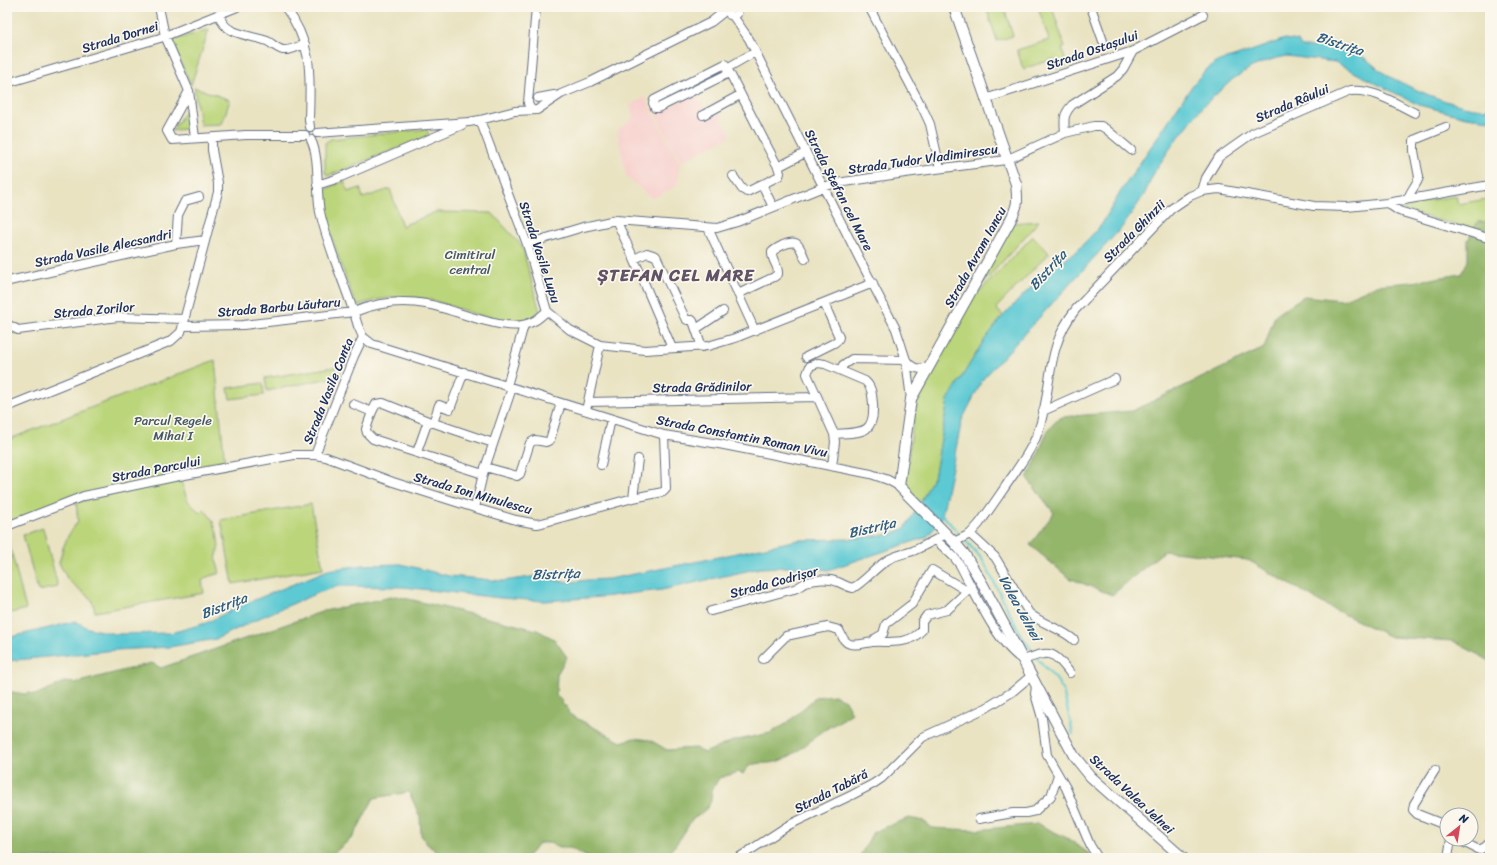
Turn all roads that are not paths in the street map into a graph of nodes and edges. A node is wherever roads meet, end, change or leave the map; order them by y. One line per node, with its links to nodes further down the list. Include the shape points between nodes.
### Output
1 (160, 7): 11 (street)
2 (237, 7): 9 (street, Strada Dornei)
3 (285, 7): 13 (street)
4 (536, 7): 21 (street, via 531,79)
5 (869, 7): 37 (street, via 930,124)
6 (954, 7): 20 (main road, Strada Avram Iancu)
7 (1092, 7): 12 (street)
8 (735, 11): 15 (street, Strada Ștefan cel Mare); 21 (street, via 590,82)
9 (220, 15): 11 (street, Strada Dornei); 13 (street, via 228,28 267,41 281,49 287,50)
10 (1203, 15): 14 (street, Strada Ostașului)
11 (165, 36): 17 (street, Strada Dornei); 18 (street)
12 (1103, 41)
13 (304, 44): 26 (street, via 308,52 310,70)
14 (1133, 51): 20 (street, Strada Ostașului); 29 (street, via 1117,76 1072,105 1066,112)
15 (755, 52): 16 (street); 34 (street, Strada Ștefan cel Mare)
16 (728, 70): 16 (street, via 723,64 654,100 653,105 658,108); 19 (street)
17 (7, 83)
18 (189, 91): 31 (street); 31 (street, via 167,131 172,140)
19 (740, 95): 23 (street); 36 (street)
20 (985, 99): 35 (main road, Strada Avram Iancu)
21 (534, 102): 24 (street, via 515,111)
22 (1415, 113): 43 (street, Strada Râului, via 1375,94 1350,91 1253,133 1220,157 1206,178)
23 (703, 115)
24 (480, 120): 25 (street); 53 (street, Strada Vasile Lupu)
25 (469, 122): 28 (street); 40 (street)
26 (310, 127): 28 (street, via 315,128); 32 (street, via 306,130)
27 (1446, 127): 45 (street, via 1414,140 1419,177)
28 (317, 133): 32 (street, via 316,137)
29 (1064, 133): 33 (street, Strada Tudor Vladimirescu, via 1101,126); 35 (street, Strada Tudor Vladimirescu)
30 (212, 137): 31 (street); 32 (street, via 246,135); 51 (street, via 218,192)
31 (195, 138)
32 (308, 138): 40 (street, via 316,152)
33 (1131, 150)
34 (805, 153): 36 (street); 42 (street, Strada Ștefan cel Mare)
35 (1006, 160): 37 (street, Strada Tudor Vladimirescu); 74 (main road, Strada Avram Iancu, via 1016,184 1016,210)
36 (778, 167): 39 (street, via 779,176)
37 (940, 168): 42 (street, Strada Tudor Vladimirescu)
38 (733, 176): 39 (street, via 745,192)
39 (762, 184): 47 (street)
40 (317, 185): 62 (street, via 320,213 331,251)
41 (1490, 185): 45 (street, Strada Ghinzii)
42 (823, 186): 47 (street, Strada Tudor Vladimirescu); 57 (street, Strada Ștefan cel Mare)
43 (1202, 191): 46 (street, Strada Ghinzii, via 1219,189 1314,206 1346,207); 86 (street, Strada Ghinzii, via 1171,209 1066,321 1053,353)
44 (199, 197): 52 (street, via 185,200 178,215)
45 (1408, 199): 46 (street, Strada Ghinzii)
46 (1387, 203): 50 (street, via 1399,210)
47 (773, 207): 49 (street, Strada Tudor Vladimirescu, via 727,226)
48 (616, 220): 49 (street, Strada Tudor Vladimirescu); 53 (street, Strada Tudor Vladimirescu, via 589,225); 54 (street)
49 (708, 228): 58 (street)
50 (1488, 238)
51 (205, 240): 52 (street, Strada Vasile Alecsandri); 63 (street)
52 (176, 244): 56 (street, Strada Vasile Alecsandri)
53 (527, 244): 60 (street, Strada Vasile Lupu)
54 (634, 259): 66 (street, via 647,253 656,256 685,318 693,320); 71 (street)
55 (805, 259): 58 (street, via 795,242 776,248 772,256 778,274)
56 (7, 283)
57 (873, 283): 59 (street, Strada Vasile Lupu); 73 (street, Strada Ștefan cel Mare, via 896,329)
58 (738, 294): 67 (street)
59 (824, 303): 67 (street, Strada Vasile Lupu); 72 (street, via 838,340)
60 (547, 311): 65 (street, via 532,322); 69 (street, Strada Vasile Lupu, via 570,330)
61 (723, 311): 66 (street)
62 (354, 312): 63 (street, Strada Barbu Lăutaru, via 243,325); 65 (street, Strada Barbu Lăutaru, via 367,307 406,302 426,304 498,324); 68 (street)
63 (184, 322): 64 (street, Strada Zorilor, via 118,318 18,330); 84 (street, via 178,336 170,341)
64 (7, 324)
65 (524, 324): 78 (street)
66 (696, 329): 70 (street)
67 (755, 331): 70 (street, Strada Vasile Lupu)
68 (363, 337): 76 (street, Strada Constantin Roman Vivu, via 372,344); 94 (street, Strada Vasile Conta)
69 (600, 345): 71 (street, Strada Vasile Lupu, via 645,350); 81 (street)
70 (702, 347): 71 (street, Strada Vasile Lupu)
71 (672, 348)
72 (806, 357)
73 (906, 360): 74 (street, via 914,368); 75 (street, via 852,359 843,365); 80 (street, Strada Ștefan cel Mare)
74 (929, 366): 80 (main road, Strada Avram Iancu)
75 (841, 371): 79 (street, via 825,364 810,366 807,374); 90 (street, via 869,385 872,392 873,418 868,429)
76 (464, 372): 78 (street, Strada Constantin Roman Vivu); 89 (street, via 450,409 439,405)
77 (1116, 379): 86 (street)
78 (509, 387): 82 (street, Strada Constantin Roman Vivu); 92 (street)
79 (817, 397): 81 (street, Strada Grădinilor); 90 (street)
80 (912, 399): 99 (main road, Strada Ștefan cel Mare)
81 (588, 402): 85 (street)
82 (561, 403): 85 (street, Strada Constantin Roman Vivu); 98 (street, via 550,440 535,440 530,443 520,474 517,476)
83 (353, 404): 87 (street)
84 (7, 407)
85 (586, 410): 88 (street, Strada Constantin Roman Vivu)
86 (1043, 411): 104 (street, Strada Ghinzii, via 1039,430 1030,450 979,524)
87 (372, 412): 89 (street, via 376,404 383,403); 93 (street, via 366,429 368,436)
88 (611, 419): 91 (street, Strada Constantin Roman Vivu); 96 (street)
89 (430, 422): 92 (street); 93 (street)
90 (834, 434): 97 (street)
91 (664, 435): 97 (street, Strada Constantin Roman Vivu); 100 (street, Strada Ion Minulescu, via 665,491)
92 (493, 443): 98 (street)
93 (417, 452): 98 (street)
94 (315, 455): 101 (street, Strada Ion Minulescu); 102 (street, Strada Parcului, via 294,455 84,496)
95 (638, 459): 100 (street)
96 (601, 464)
97 (832, 466): 99 (street, Strada Constantin Roman Vivu, via 872,474)
98 (484, 470): 101 (street)
99 (899, 486): 103 (main road, Strada Valea Jelnei)
100 (633, 498): 101 (street, Strada Ion Minulescu, via 537,524)
101 (475, 508)
102 (7, 526)
103 (942, 530): 105 (street, Strada Codrișor); 106 (main road, Strada Valea Jelnei)
104 (968, 535): 106 (street, Strada Ghinzii); 109 (street, via 996,556 1029,613)
105 (936, 540): 107 (street, via 954,557); 108 (street, Strada Codrișor, via 892,557 853,588 830,579 813,581 804,583 801,587)
106 (956, 541): 112 (main road, Strada Valea Jelnei)
107 (970, 589): 110 (street, via 947,610 927,615 922,622 922,630 913,638 887,643); 110 (street, via 932,570 912,604 886,624 883,634); 112 (street, via 1014,655)
108 (711, 611)
109 (1074, 640)
110 (872, 642): 111 (street, via 850,644 844,640 839,630 828,627 786,636)
111 (763, 659)
112 (1028, 659): 113 (street, via 1050,654); 114 (main road, Strada Valea Jelnei)
113 (1070, 673)
114 (1031, 676): 115 (main road, Strada Valea Jelnei); 123 (street, Strada Tabără, via 1012,692 986,708 923,737 873,784 790,825)
115 (1036, 686): 117 (street, via 1035,694 1042,718 1047,755); 125 (main road, Strada Valea Jelnei, via 1074,756 1091,777)
116 (1435, 770): 119 (street, via 1414,804 1413,810)
117 (1058, 775): 118 (street, via 1052,796 1035,811); 124 (street)
118 (979, 819)
119 (1439, 823)
120 (1490, 842): 122 (street, via 1479,850)
121 (1450, 847): 126 (street)
122 (1473, 847)
123 (738, 858)
124 (1098, 858)
125 (1183, 858)
126 (1448, 858)

